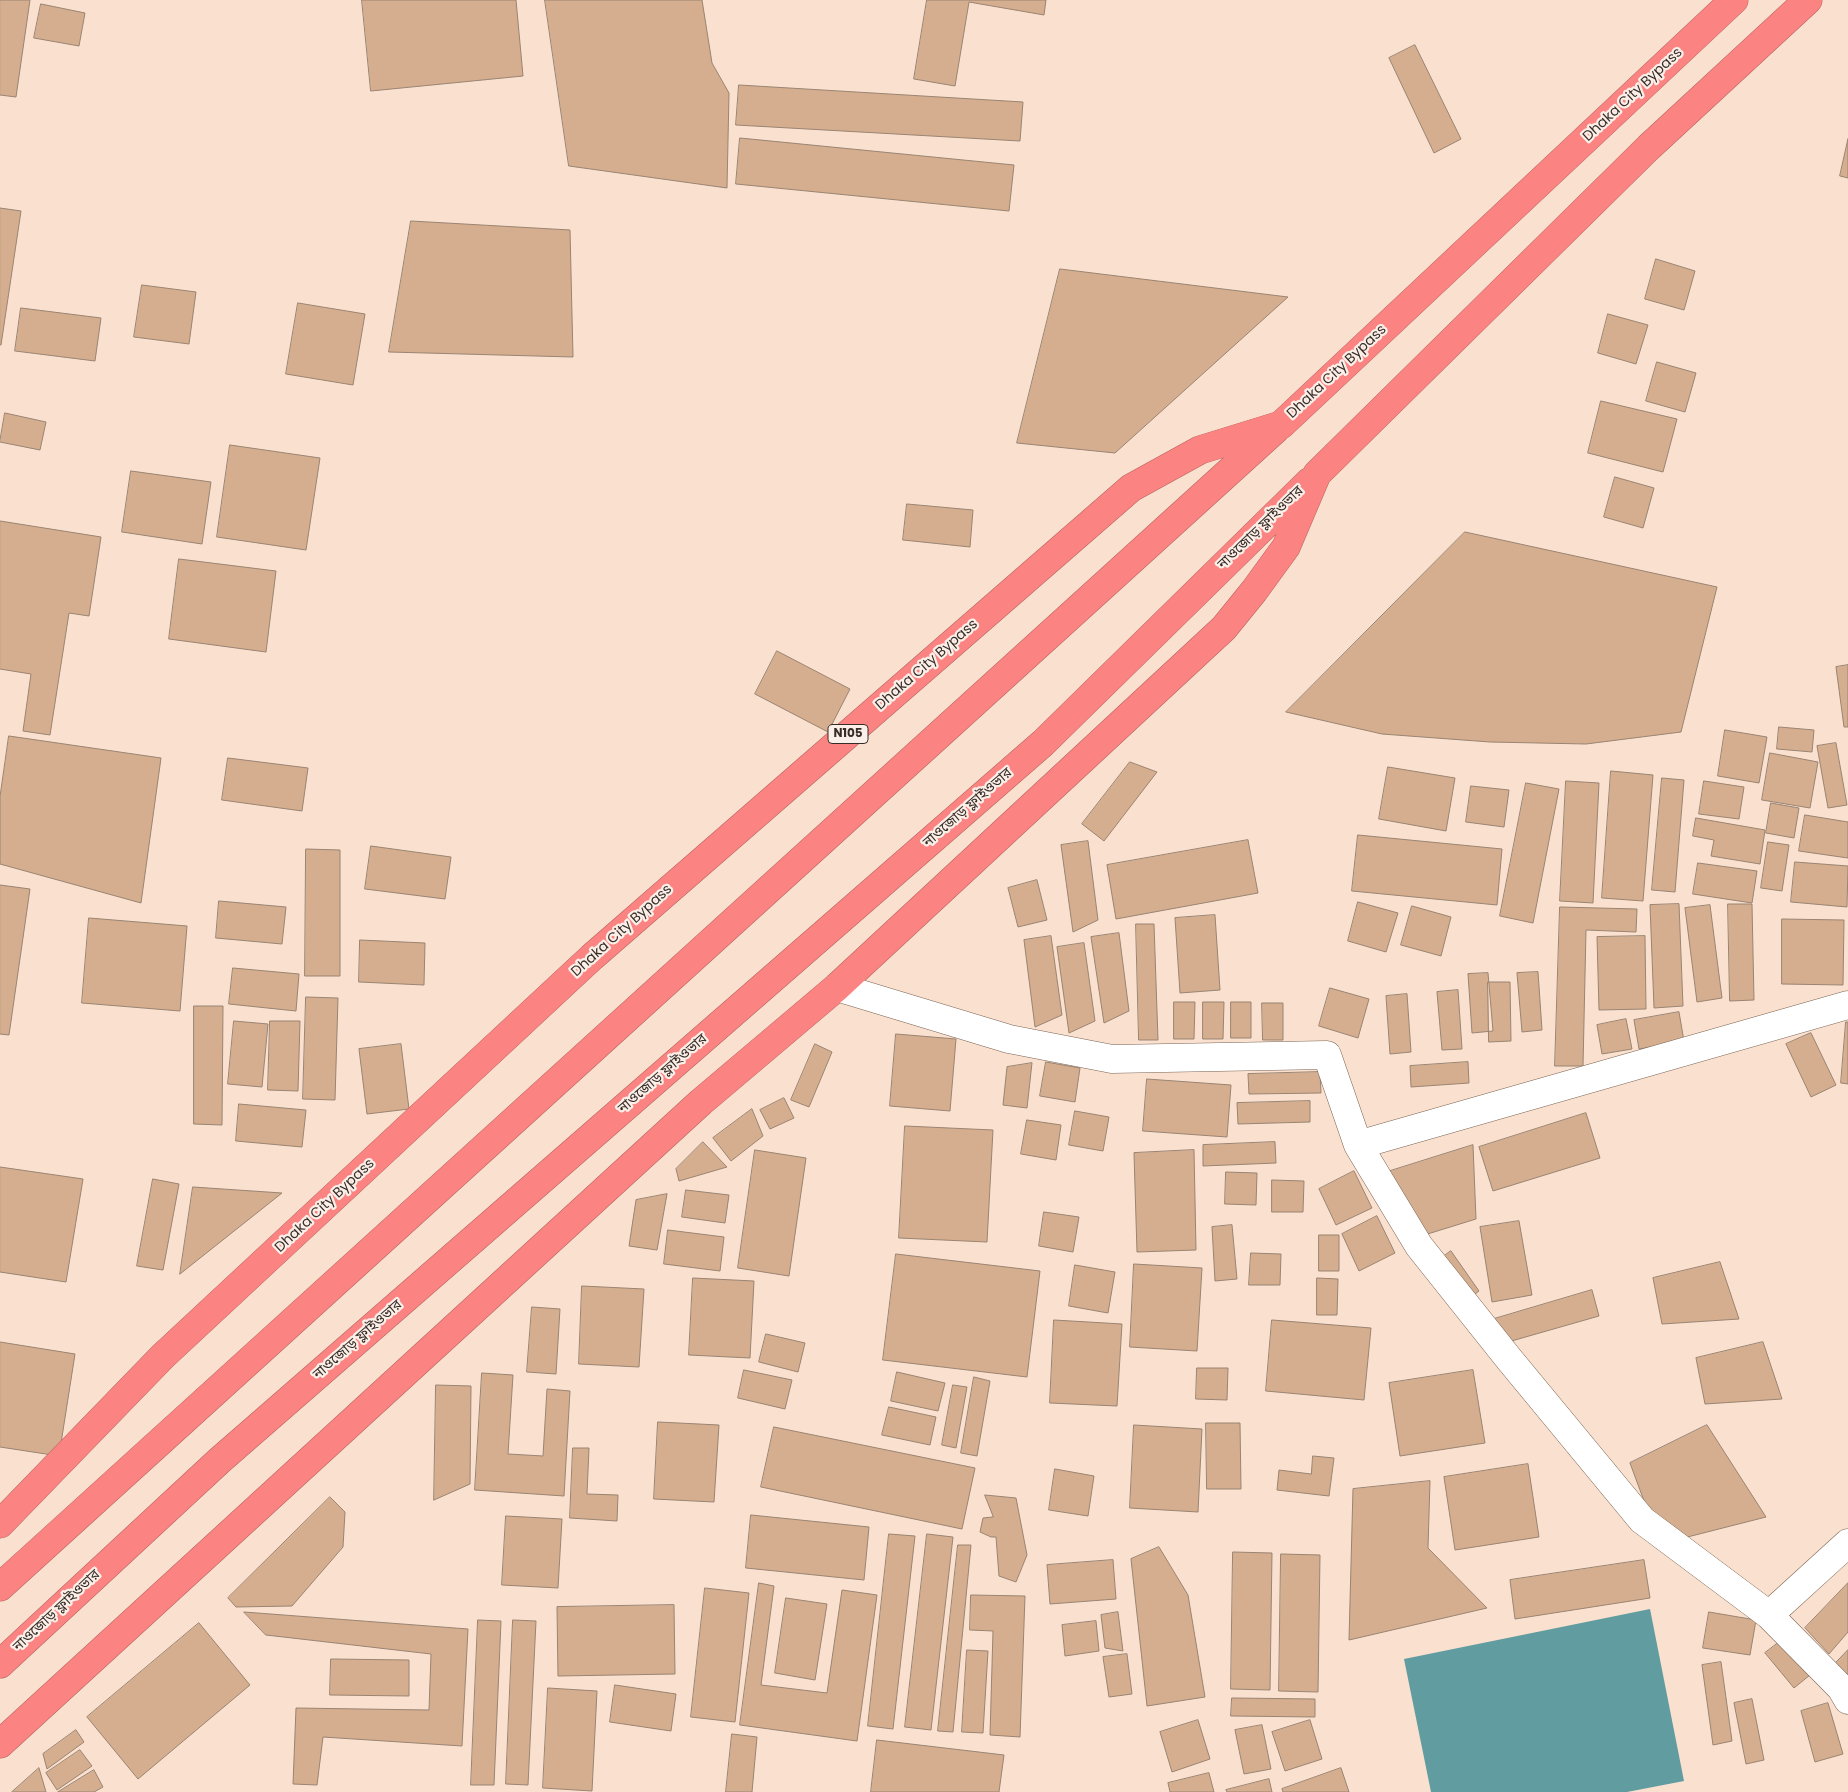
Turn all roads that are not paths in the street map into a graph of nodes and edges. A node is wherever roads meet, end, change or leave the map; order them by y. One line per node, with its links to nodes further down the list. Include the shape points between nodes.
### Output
1 (1734, 0): 3 (highway, Dhaka City Bypass / N105)
2 (1808, 0): 4 (highway, নাওজোড় ফ্লাইওভার, via 1649,148)
3 (1281, 424): 8 (highway, Dhaka City Bypass / N105, via 1200,450 1131,488 592,957 163,1356); 10 (highway, N105)
4 (1317, 474): 5 (highway, via 1286,546 1224,628); 12 (highway, নাওজোড় ফ্লাইওভার, via 1043,743 220,1460)
5 (837, 987): 7 (street, via 1008,1039 1112,1059 1327,1055); 14 (highway, via 701,1102)
6 (1848, 1005): 7 (street)
7 (1358, 1145): 11 (street, via 1419,1246 1642,1520)
8 (0, 1524)
9 (1848, 1543): 11 (street)
10 (0, 1587)
11 (1769, 1615): 13 (street, via 1841,1688)
12 (0, 1664)
13 (1848, 1700)
14 (0, 1744)

